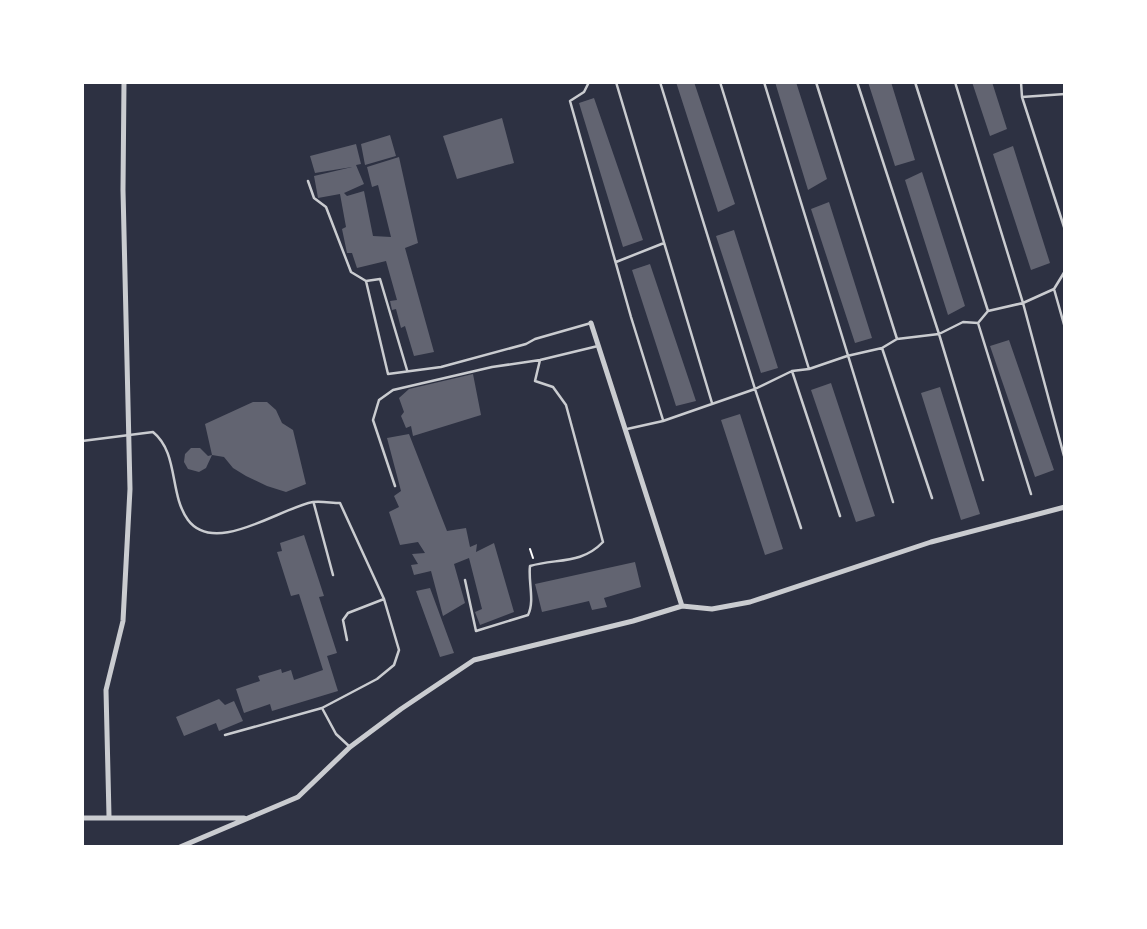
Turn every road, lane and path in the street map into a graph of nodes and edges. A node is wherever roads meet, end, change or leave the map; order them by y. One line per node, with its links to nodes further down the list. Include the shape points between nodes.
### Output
1 (124, 82): 39 (street)
2 (589, 82): 17 (lane, via 584,92 569,101)
3 (616, 82): 16 (lane)
4 (660, 82): 35 (lane)
5 (720, 82): 32 (lane)
6 (764, 82): 30 (lane)
7 (816, 82): 27 (lane)
8 (857, 82): 26 (lane)
9 (915, 82): 22 (lane)
10 (955, 82): 21 (lane)
11 (1021, 82): 13 (lane)
12 (1065, 94): 13 (lane)
13 (1022, 97): 15 (lane)
14 (308, 181): 19 (lane, via 314,198 326,207 351,272)
15 (1065, 230)
16 (664, 243): 17 (lane); 36 (lane)
17 (615, 262): 37 (lane)
18 (1065, 271): 20 (lane)
19 (366, 281): 33 (lane, via 380,279); 33 (lane, via 388,374)
20 (1054, 289): 21 (lane); 25 (lane)
21 (1023, 303): 22 (lane); 41 (lane)
22 (988, 312): 24 (lane)
23 (591, 323): 28 (street); 33 (lane, via 441,367)
24 (978, 323): 26 (lane, via 963,321); 44 (lane)
25 (1065, 328)
26 (939, 334): 27 (lane); 42 (lane)
27 (897, 339): 29 (lane)
28 (598, 346): 31 (lane); 38 (street)
29 (882, 348): 30 (lane); 45 (lane)
30 (847, 356): 32 (lane); 47 (lane)
31 (540, 359): 43 (lane, via 430,380 393,390 379,400 373,420); 52 (lane, via 535,381 553,387 566,405 603,542 594,551 567,561)
32 (809, 369): 34 (lane)
33 (407, 370)
34 (792, 371): 35 (lane); 49 (lane)
35 (755, 389): 36 (lane); 50 (lane)
36 (712, 402): 37 (lane)
37 (663, 421): 38 (lane)
38 (626, 429): 56 (street)
39 (129, 436): 40 (lane); 46 (lane, via 153,432 162,439 187,518 207,532 226,533); 61 (street, via 124,621 106,690)
40 (82, 441)
41 (1064, 456)
42 (983, 480)
43 (395, 486)
44 (1031, 494)
45 (932, 498)
46 (313, 502): 53 (lane); 55 (lane, via 340,503)
47 (893, 502)
48 (1065, 507): 56 (street, via 931,542 750,602 712,609)
49 (840, 516)
50 (801, 528)
51 (530, 549): 52 (path)
52 (535, 565): 54 (lane, via 530,566 528,580 532,607 528,615 476,631)
53 (332, 575)
54 (465, 580)
55 (384, 598): 57 (lane, via 348,613 343,620); 58 (lane, via 399,650 394,665)
56 (682, 606): 60 (street, via 474,660)
57 (347, 640)
58 (322, 708): 59 (lane); 60 (lane, via 336,734)
59 (225, 736)
60 (350, 747): 63 (street, via 298,797)
61 (109, 816): 62 (street); 63 (street)
62 (82, 818)
63 (247, 818): 64 (street)
64 (180, 847)

